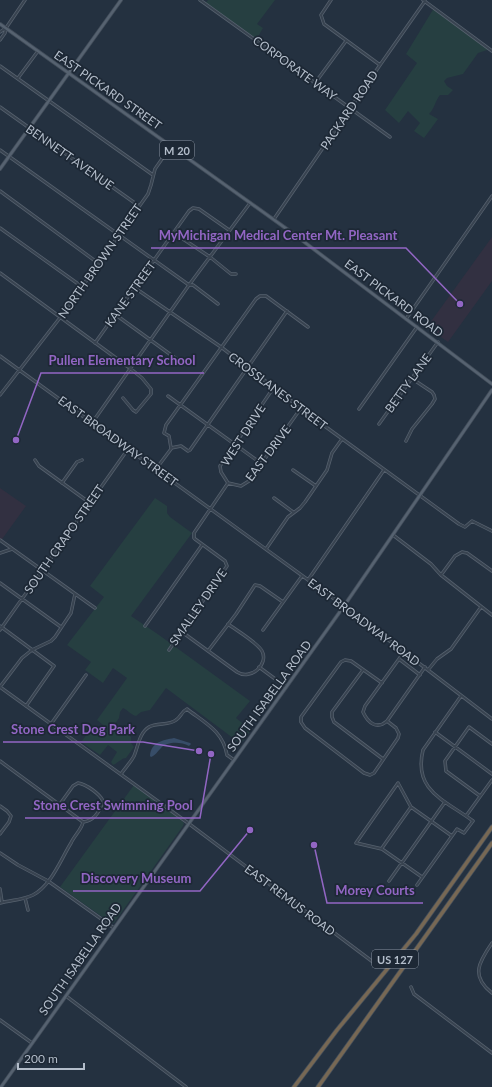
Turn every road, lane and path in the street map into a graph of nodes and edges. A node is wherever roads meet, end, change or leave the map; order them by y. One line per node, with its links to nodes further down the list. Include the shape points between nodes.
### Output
1 (25, 0): 7 (street)
2 (121, 0): 15 (main road)
3 (200, 0): 17 (street, CORPORATE WAY)
4 (331, 0): 10 (street, via 322,12 321,19)
5 (424, 1): 12 (street); 13 (street, PACKARD ROAD)
6 (0, 24): 7 (main road, EAST PICKARD STREET)
7 (6, 28): 8 (street); 9 (street); 11 (main road, EAST PICKARD STREET)
8 (0, 32)
9 (0, 40)
10 (347, 41): 13 (street); 17 (street)
11 (38, 51): 15 (main road, EAST PICKARD STREET); 16 (street)
12 (492, 51)
13 (380, 65): 20 (street, PACKARD ROAD)
14 (0, 66): 16 (street)
15 (69, 73): 18 (main road); 23 (main road, EAST PICKARD STREET / M 20)
16 (18, 78): 18 (street)
17 (315, 84): 20 (street, CORPORATE WAY)
18 (49, 101): 21 (main road); 27 (street)
19 (0, 107): 21 (street, BENNETT AVENUE)
20 (350, 109): 22 (street, CORPORATE WAY); 32 (street, PACKARD ROAD)
21 (29, 128): 25 (main road); 31 (street, BENNETT AVENUE)
22 (390, 137)
23 (171, 146): 27 (street, NORTH BROWN STREET); 30 (main road, EAST PICKARD STREET / M 20)
24 (0, 150): 25 (street)
25 (9, 156): 26 (main road); 37 (street)
26 (0, 168)
27 (153, 175): 31 (street, NORTH BROWN STREET, via 150,189)
28 (0, 192): 40 (street)
29 (492, 196): 51 (street)
30 (251, 203): 32 (main road, EAST PICKARD STREET / M 20); 35 (street)
31 (139, 206): 37 (street, NORTH BROWN STREET)
32 (274, 219): 33 (main road, EAST PICKARD STREET / M 20)
33 (284, 227): 51 (main road, EAST PICKARD ROAD / M 20)
34 (0, 228): 44 (street)
35 (230, 230): 36 (street, KANE STREET, via 199,209 193,208); 38 (street)
36 (174, 233): 38 (street); 39 (street, KANE STREET)
37 (119, 235): 39 (street); 40 (street, NORTH BROWN STREET)
38 (210, 257): 42 (street, via 231,274); 43 (street)
39 (154, 261): 43 (street); 45 (street, KANE STREET)
40 (98, 263): 44 (street, NORTH BROWN STREET)
41 (0, 274): 50 (street)
42 (236, 274)
43 (189, 285): 46 (street, via 193,285); 48 (street)
44 (81, 286): 50 (street, NORTH BROWN STREET)
45 (134, 288): 48 (street, CROSSLANES STREET); 49 (street, KANE STREET)
46 (218, 304)
47 (287, 311): 52 (street); 57 (street, via 270,298 260,296); 60 (street)
48 (170, 313): 54 (street); 57 (street, CROSSLANES STREET)
49 (115, 315): 54 (street); 56 (street, KANE STREET)
50 (60, 317): 56 (street); 62 (street, NORTH BROWN STREET)
51 (406, 319): 53 (main road, EAST PICKARD ROAD / M 20)
52 (308, 327)
53 (417, 327): 55 (main road, EAST PICKARD ROAD / M 20); 72 (street)
54 (151, 340): 59 (street); 61 (street)
55 (438, 342): 63 (street, BETTY LANE); 64 (main road, EAST PICKARD ROAD / M 20)
56 (95, 343): 61 (street)
57 (221, 347): 60 (street, CROSSLANES STREET); 70 (street)
58 (0, 356): 62 (street, EAST BROADWAY STREET)
59 (178, 360)
60 (248, 367): 65 (street, CROSSLANES STREET); 74 (street)
61 (131, 369): 69 (street, via 146,382 151,394 136,412); 73 (street)
62 (20, 370): 67 (street, NORTH BROWN STREET); 73 (street, EAST BROADWAY STREET)
63 (411, 378): 75 (street, BETTY LANE); 77 (street, via 432,392 435,399 412,429)
64 (492, 384)
65 (274, 387): 71 (street, CROSSLANES STREET); 78 (street, WEST DRIVE)
66 (492, 390): 90 (main road, SOUTH ISABELLA ROAD)
67 (0, 395)
68 (168, 396): 70 (street)
69 (124, 398)
70 (181, 405): 74 (street); 79 (street, via 164,428)
71 (301, 408): 76 (street, CROSSLANES STREET); 83 (street, EAST DRIVE)
72 (359, 409)
73 (92, 423): 80 (street, EAST BROADWAY STREET)
74 (208, 424): 78 (street); 79 (street, via 190,450 180,446)
75 (379, 424)
76 (342, 439): 86 (street, CROSSLANES STREET); 89 (street, via 332,454 329,467)
77 (406, 442)
78 (235, 444): 83 (street); 88 (street, WEST DRIVE, via 220,466)
79 (171, 448): 84 (street)
80 (128, 449): 84 (street, EAST BROADWAY STREET); 92 (street, SOUTH CRAPO STREET)
81 (35, 460): 87 (street)
82 (82, 460): 87 (street, via 77,462)
83 (262, 464): 88 (street, EAST DRIVE, via 245,485)
84 (156, 469): 93 (street, EAST BROADWAY STREET)
85 (293, 470): 89 (street)
86 (384, 470): 90 (street, CROSSLANES STREET); 107 (street)
87 (62, 483): 92 (street)
88 (228, 483): 93 (street)
89 (316, 486): 94 (street, via 303,505)
90 (420, 496): 96 (street, CROSSLANES STREET, via 465,527 472,521); 97 (main road, SOUTH ISABELLA ROAD)
91 (274, 498): 94 (street)
92 (90, 503): 103 (street, SOUTH CRAPO STREET)
93 (211, 509): 95 (street, EAST BROADWAY STREET); 99 (street, via 194,533 194,538)
94 (294, 512): 101 (street, via 285,520)
95 (235, 527): 101 (street, EAST BROADWAY ROAD)
96 (492, 531)
97 (393, 535): 105 (street, via 431,564); 112 (main road, SOUTH ISABELLA ROAD)
98 (0, 540): 100 (street)
99 (202, 544): 118 (street); 121 (street, SMALLEY DRIVE, via 227,565)
100 (13, 549): 102 (street); 103 (street)
101 (266, 549): 106 (street, EAST BROADWAY ROAD)
102 (0, 553)
103 (42, 570): 109 (street); 110 (street, SOUTH CRAPO STREET)
104 (492, 571): 105 (street, via 462,552 455,556)
105 (441, 575): 113 (street)
106 (302, 576): 107 (street, EAST BROADWAY ROAD); 111 (street)
107 (308, 580): 112 (street, EAST BROADWAY ROAD)
108 (0, 583): 110 (street)
109 (75, 594): 114 (street); 117 (street, via 71,613)
110 (22, 599): 117 (street); 119 (street, SOUTH CRAPO STREET)
111 (283, 602): 116 (street, via 255,585); 120 (street)
112 (344, 606): 125 (street, EAST BROADWAY ROAD); 135 (main road, SOUTH ISABELLA ROAD)
113 (482, 607): 115 (street); 130 (street, via 451,649 437,659)
114 (96, 608)
115 (492, 615)
116 (228, 624): 124 (street); 127 (street, via 260,648 264,657)
117 (61, 626): 122 (street, via 50,641)
118 (145, 626)
119 (1, 628): 122 (street)
120 (263, 630)
121 (182, 632): 123 (street, SMALLEY DRIVE); 124 (street)
122 (32, 650): 134 (street, via 22,658); 137 (street, via 54,666)
123 (169, 650)
124 (208, 651): 127 (street, via 244,675 251,675)
125 (404, 652): 126 (street); 128 (street, EAST BROADWAY ROAD)
126 (399, 659): 132 (street); 133 (street)
127 (259, 667): 135 (street)
128 (425, 667): 130 (street, EAST BROADWAY ROAD); 132 (street)
129 (363, 670): 133 (street); 144 (street, via 332,712 332,717 334,722); 144 (street, via 351,661 341,662 301,717 301,722 305,728 364,773 374,773)
130 (428, 670): 136 (street, EAST BROADWAY ROAD)
131 (86, 675): 140 (street)
132 (420, 675): 139 (street)
133 (382, 683): 139 (street, via 363,712 365,718 378,726)
134 (0, 687): 137 (street, EAST REMUS ROAD)
135 (286, 687): 145 (main road, SOUTH ISABELLA ROAD)
136 (461, 696): 138 (street, EAST BROADWAY ROAD); 141 (street)
137 (26, 706): 140 (street, EAST REMUS ROAD)
138 (492, 719)
139 (387, 722): 144 (street, via 396,728 399,734)
140 (51, 724): 147 (street, EAST REMUS ROAD)
141 (435, 732): 143 (street); 151 (street, via 422,750 420,769 426,785)
142 (492, 744): 143 (street, via 469,727)
143 (454, 747): 148 (street); 150 (street, via 445,761 446,770)
144 (383, 759)
145 (234, 760): 147 (street, via 227,755 225,745 217,732 187,709 177,720 148,728 138,742 134,756); 158 (main road, SOUTH ISABELLA ROAD)
146 (0, 761): 152 (street)
147 (121, 774): 158 (street, EAST REMUS ROAD)
148 (492, 774)
149 (492, 780): 150 (street)
150 (480, 796): 155 (street)
151 (445, 802): 155 (street); 157 (street)
152 (60, 804): 156 (street); 156 (street, via 78,783 84,784 100,796 103,801 100,810 91,820)
153 (0, 806): 160 (street, via 11,816)
154 (411, 807): 157 (street); 163 (street); 163 (street, via 398,783 356,843)
155 (466, 816): 161 (street, via 473,821 464,834 457,829)
156 (83, 822): 167 (street)
157 (431, 822): 161 (street); 165 (street)
158 (188, 823): 174 (main road, SOUTH ISABELLA ROAD); 176 (street, EAST REMUS ROAD)
159 (492, 827): 185 (highway, US 127, via 416,934)
160 (0, 834)
161 (452, 836): 166 (street)
162 (492, 843): 186 (highway, US 127)
163 (382, 848): 165 (street)
164 (0, 853): 167 (street)
165 (402, 862): 166 (street); 168 (street)
166 (422, 876): 169 (street)
167 (48, 881): 171 (street, via 40,890); 174 (street)
168 (389, 881)
169 (417, 885)
170 (0, 889): 172 (street)
171 (25, 898): 172 (street); 173 (street)
172 (1, 903)
173 (28, 910)
174 (114, 928): 179 (main road, SOUTH ISABELLA ROAD)
175 (492, 943): 178 (street, via 480,961 478,970 483,984)
176 (373, 962)
177 (411, 987): 182 (street, via 414,994)
178 (492, 993)
179 (65, 996): 181 (main road, SOUTH ISABELLA ROAD); 184 (street)
180 (0, 1020): 181 (street)
181 (32, 1043): 183 (main road, SOUTH ISABELLA ROAD)
182 (492, 1053)
183 (1, 1087)
184 (186, 1087)
185 (294, 1087)
186 (318, 1087)

